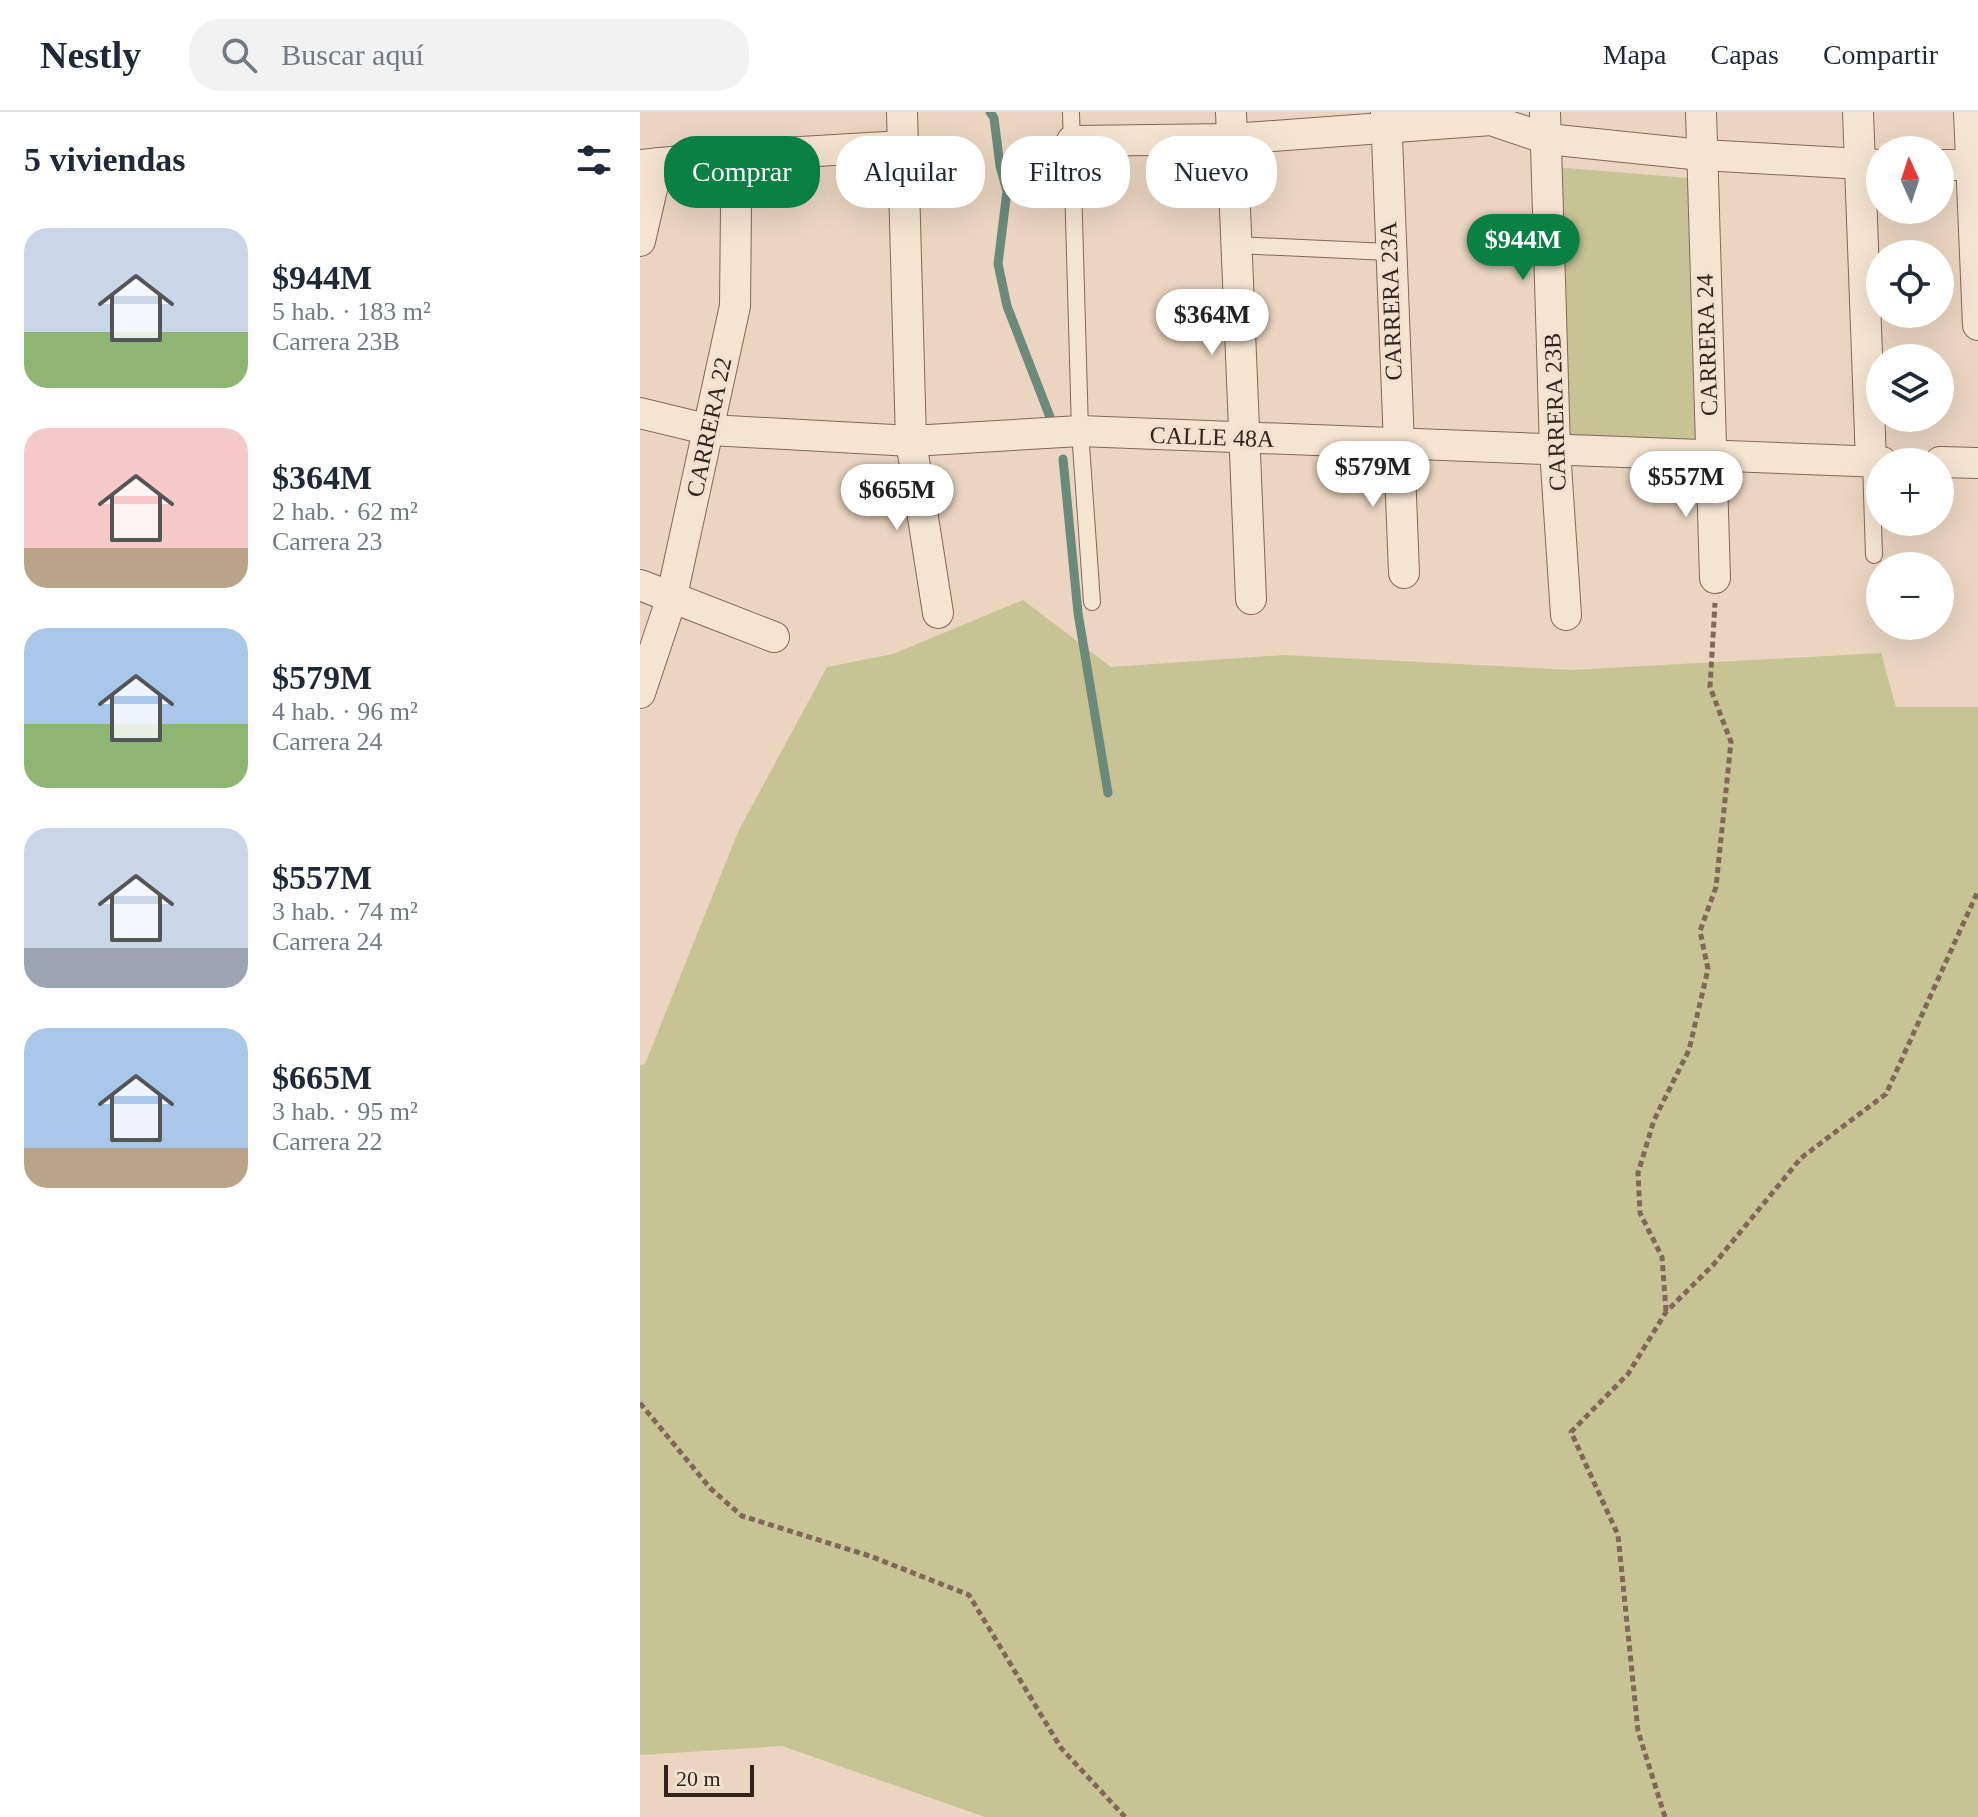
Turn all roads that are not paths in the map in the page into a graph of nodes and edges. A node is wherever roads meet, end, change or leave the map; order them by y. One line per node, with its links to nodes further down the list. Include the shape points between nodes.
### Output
1 (902, 112): 9 (street)
2 (1701, 112): 11 (street, CARRERA 24)
3 (1858, 112): 10 (street)
4 (1969, 112): 15 (street)
5 (1386, 120): 7 (street); 8 (street); 21 (street, CARRERA 23A)
6 (1072, 126): 7 (street); 25 (lane)
7 (1231, 126): 20 (street)
8 (1546, 126): 11 (street); 30 (street, CARRERA 23B)
9 (902, 136)
10 (1866, 145)
11 (1702, 155): 13 (street); 31 (street, CARRERA 24)
12 (649, 164): 19 (street)
13 (1866, 165)
14 (1954, 165): 15 (street)
15 (1975, 165): 22 (street)
16 (736, 208): 24 (street, CARRERA 22, via 735,306)
17 (904, 208): 27 (street)
18 (1872, 224): 29 (street)
19 (640, 241)
20 (1236, 245): 21 (lane); 26 (street)
21 (1389, 252): 28 (street, CARRERA 23A)
22 (1978, 325)
23 (640, 413): 24 (street, CALLE 48A)
24 (710, 430): 27 (street, CALLE 48A); 39 (street, CARRERA 22)
25 (1080, 431): 26 (street, CALLE 48A); 27 (street, CALLE 48A); 40 (lane)
26 (1242, 439): 28 (street, CALLE 48A); 38 (street)
27 (911, 441): 41 (street)
28 (1397, 443): 30 (street, CALLE 48A); 35 (street)
29 (1876, 448)
30 (1555, 450): 31 (street, CALLE 48A); 42 (street, CARRERA 23B)
31 (1711, 458): 32 (street, CALLE 48A); 36 (street, CARRERA 24)
32 (1866, 462)
33 (1954, 462): 34 (street)
34 (1978, 463)
35 (1404, 573)
36 (1715, 578)
37 (640, 585): 39 (street)
38 (1251, 599)
39 (671, 600): 43 (street); 44 (street, CARRERA 22)
40 (1092, 602)
41 (938, 613)
42 (1566, 615)
43 (774, 637)
44 (640, 693)

